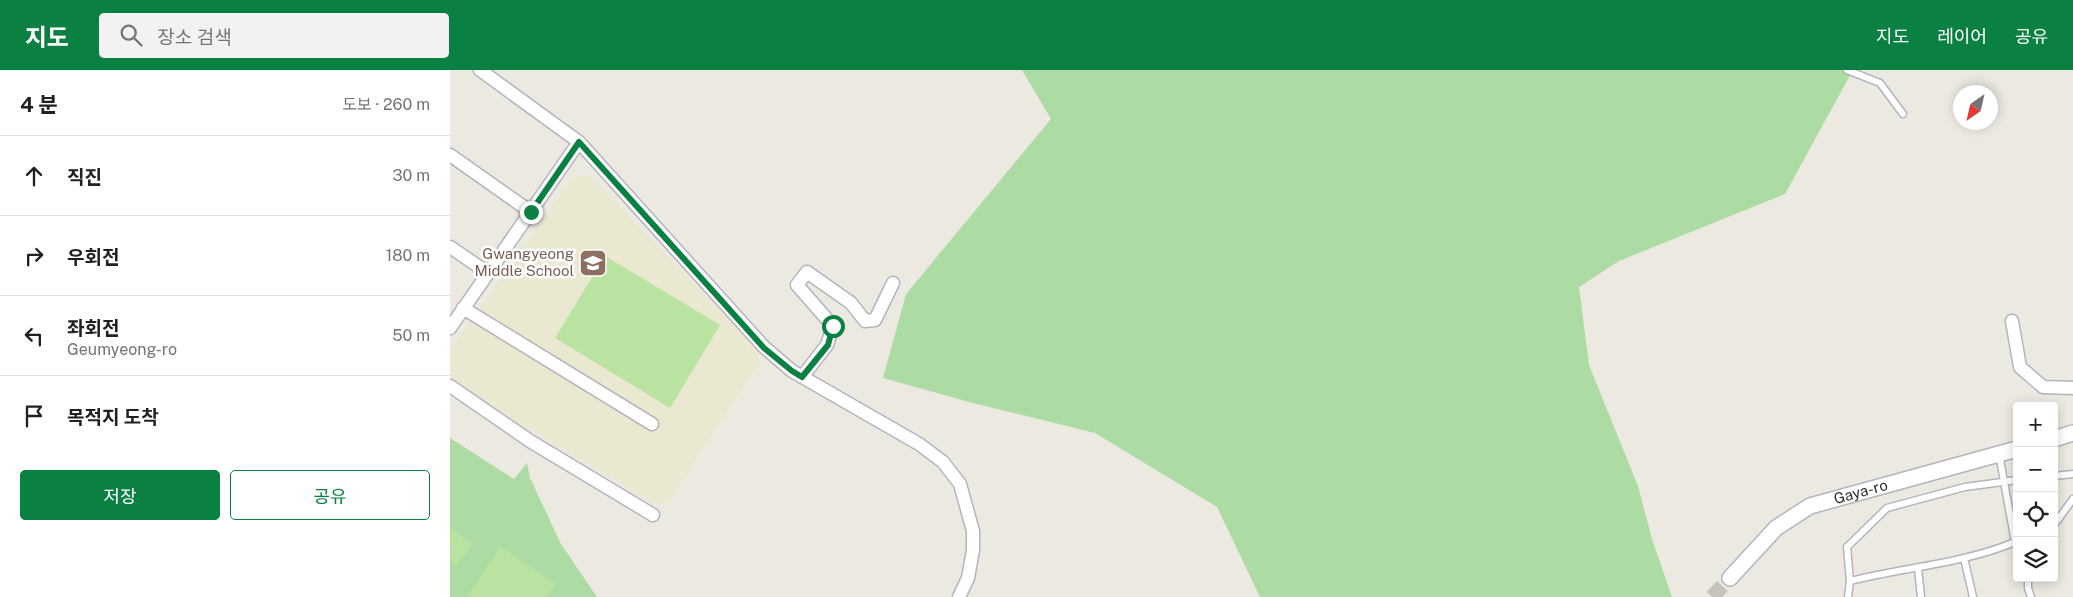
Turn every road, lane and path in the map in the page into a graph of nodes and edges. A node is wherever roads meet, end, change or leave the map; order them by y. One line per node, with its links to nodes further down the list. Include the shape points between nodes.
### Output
1 (480, 70): 4 (street)
2 (1847, 70): 3 (lane, via 1880,83)
3 (1904, 114)
4 (579, 142): 6 (street); 13 (street, via 764,348)
5 (450, 155): 6 (street)
6 (531, 212): 8 (street)
7 (450, 247): 8 (street)
8 (488, 273): 10 (street)
9 (892, 283): 13 (street, via 875,320 865,321 850,303 807,272 796,285 833,326 828,345)
10 (463, 308): 12 (street); 16 (street)
11 (2012, 321): 15 (street, via 2020,367 2043,387)
12 (450, 328)
13 (802, 377): 33 (street, via 919,444 943,462 960,484 973,531 973,550 970,569)
14 (450, 386): 26 (street, via 530,441)
15 (2073, 388)
16 (652, 424)
17 (2073, 433): 18 (street)
18 (2058, 437)
19 (2013, 450): 20 (street, Gaya-ro)
20 (1999, 454): 24 (lane); 30 (street, Gaya-ro, via 1810,506 1776,528)
21 (2073, 474): 22 (lane)
22 (2058, 476)
23 (2013, 480): 24 (lane)
24 (2004, 481): 28 (lane, via 2015,542); 31 (lane, via 1965,487 1887,508 1847,547)
25 (2073, 499): 27 (lane)
26 (653, 515)
27 (2058, 520)
28 (1964, 558): 29 (lane); 36 (lane)
29 (1918, 568): 31 (lane); 35 (lane)
30 (1730, 578)
31 (1850, 581): 34 (lane)
32 (2028, 582): 37 (lane)
33 (959, 597)
34 (1848, 597)
35 (1921, 597)
36 (1974, 597)
37 (2031, 597)

